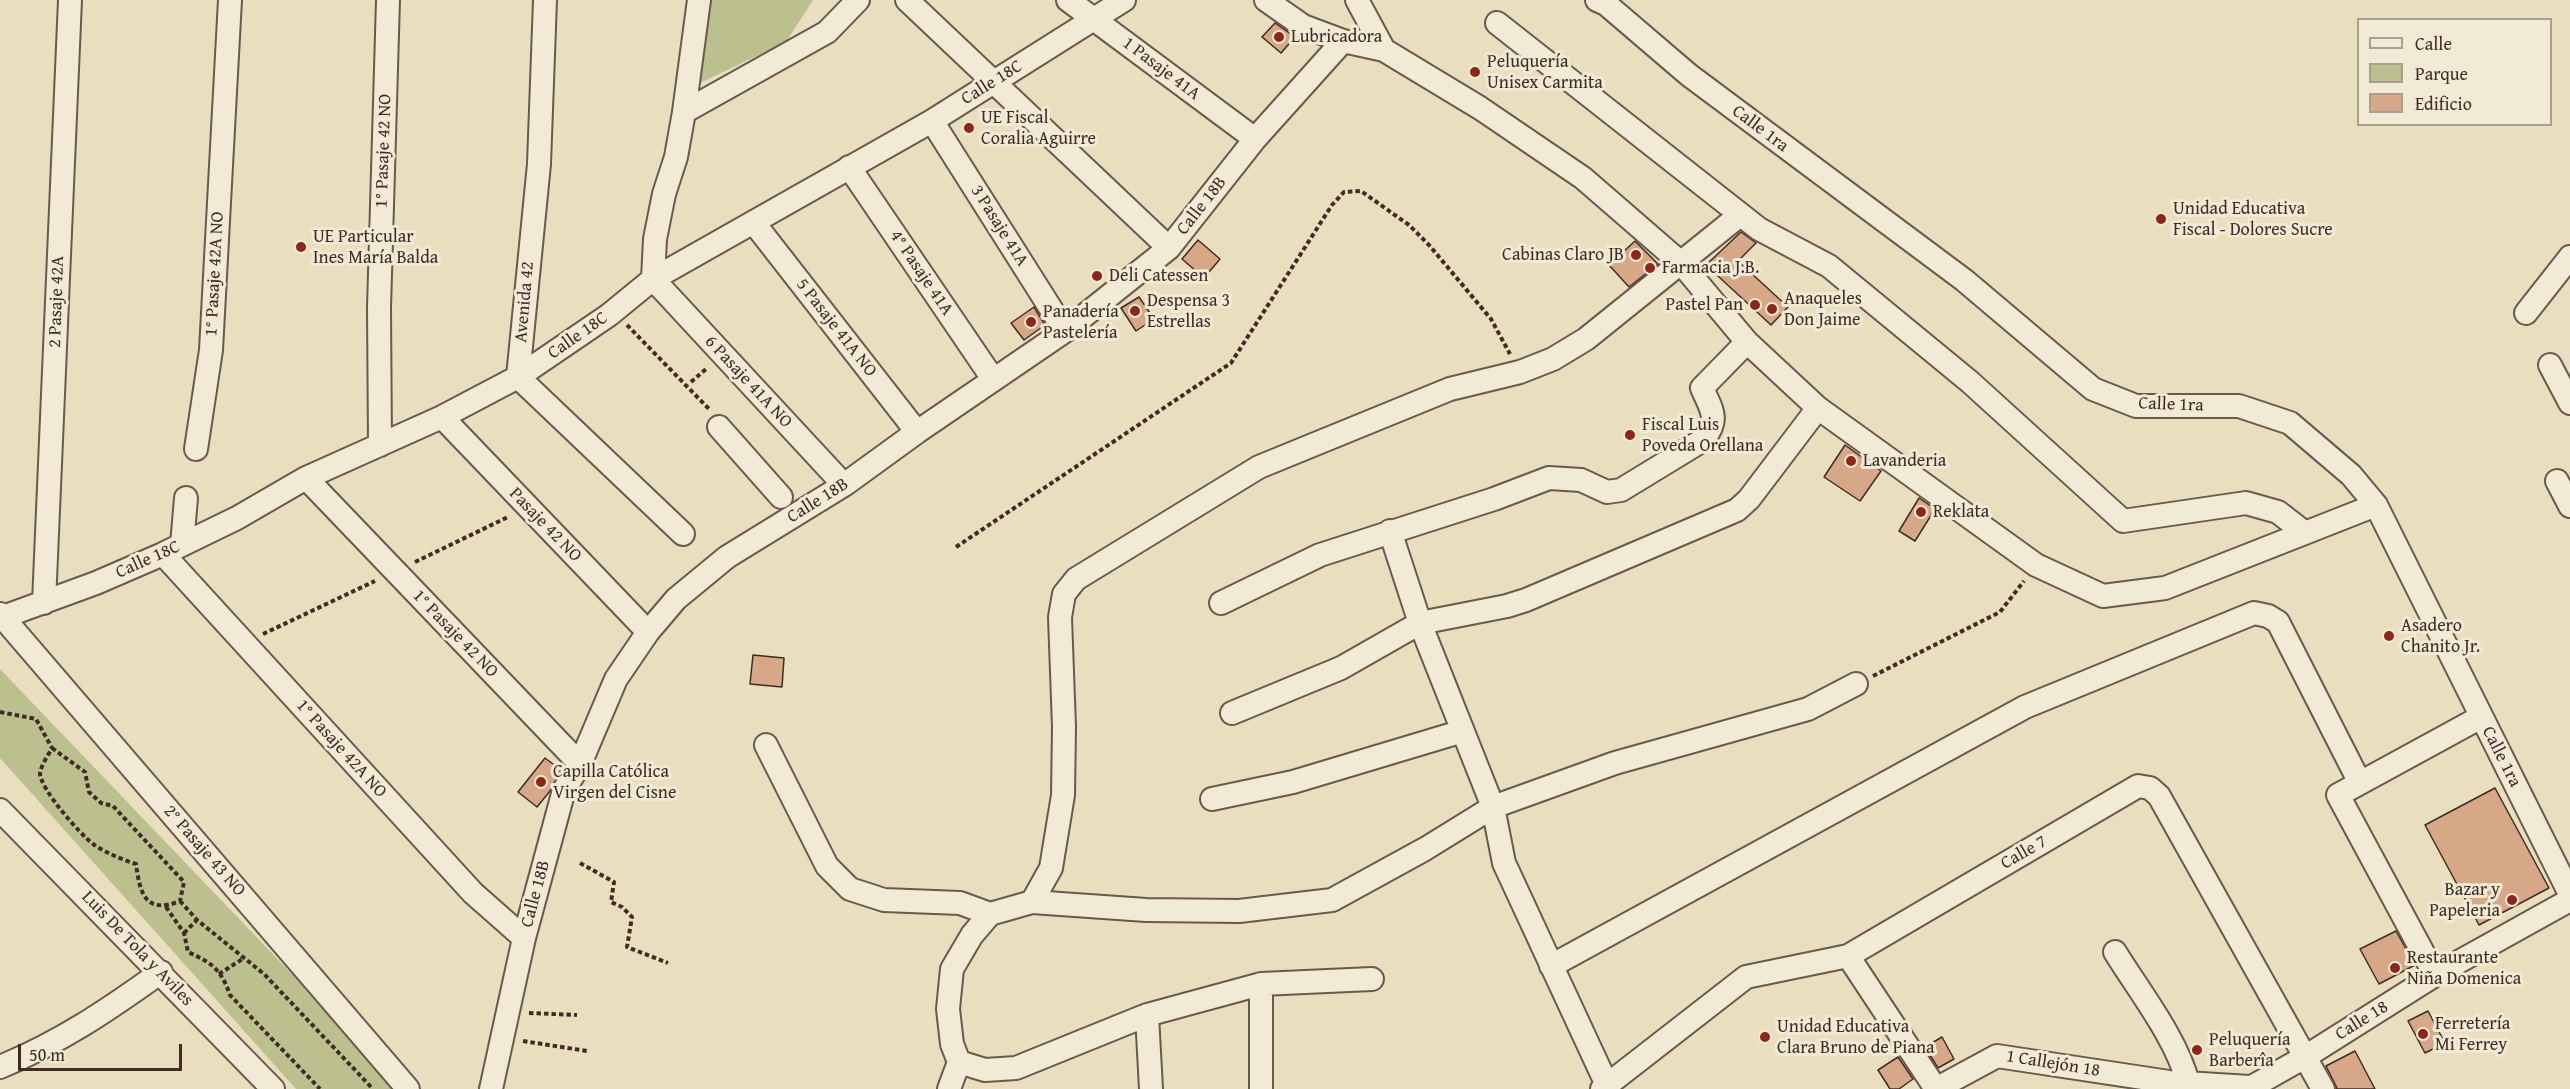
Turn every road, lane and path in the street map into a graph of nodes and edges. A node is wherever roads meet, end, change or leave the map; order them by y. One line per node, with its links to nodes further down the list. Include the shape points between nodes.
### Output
1 (70, 0): 55 (street, 2 Pasaje 42A)
2 (230, 0): 41 (street, 1° Pasaje 42A NO, via 211,350)
3 (388, 0): 40 (street, 1° Pasaje 42 NO, via 379,308)
4 (545, 0): 33 (street, Avenida 42, via 538,164)
5 (699, 0): 18 (street)
6 (858, 0): 18 (street, via 827,32)
7 (907, 0): 17 (street)
8 (1068, 0): 13 (street, 1 Pasaje 41A)
9 (1124, 0): 13 (street, Calle 18C)
10 (1266, 0): 15 (street, via 1304,26)
11 (1358, 0): 16 (street)
12 (1597, 0): 47 (street, Calle 1ra, via 1698,82 1964,280 2093,389 2136,406 2239,406 2290,423 2351,475)
13 (1094, 20): 17 (street, Calle 18C); 20 (street, 1 Pasaje 41A)
14 (1497, 23): 22 (street)
15 (1343, 41): 16 (street); 20 (street, Calle 18B)
16 (1384, 50): 26 (street, via 1480,108 1583,178)
17 (995, 81): 19 (street, Calle 18C); 24 (street)
18 (684, 112): 27 (street, via 655,239)
19 (932, 121): 21 (street, Calle 18C); 29 (street, 3 Pasaje 41A)
20 (1255, 139): 24 (street, Calle 18B)
21 (849, 167): 23 (street, Calle 18C); 34 (street, 4° Pasaje 41A)
22 (1740, 215): 26 (street); 50 (street, via 1829,266 1970,382 2123,521 2246,503 2278,512)
23 (754, 224): 27 (street, Calle 18C); 39 (street, 5 Pasaje 41A NO)
24 (1169, 248): 29 (street, Calle 18B)
25 (2570, 257): 28 (street)
26 (1681, 263): 30 (street); 32 (street, via 1586,339 1553,359)
27 (653, 279): 33 (street, Calle 18C, via 609,315); 44 (street, 6 Pasaje 41A NO)
28 (2526, 313)
29 (1065, 331): 34 (street, Calle 18B)
30 (1747, 342): 36 (street); 49 (street, via 1702,388 1714,416 1712,428 1703,440 1621,490 1607,492 1581,480 1549,478)
31 (2550, 365): 35 (street)
32 (1520, 372): 52 (path, via 1491,319 1429,245 1409,225 1361,191 1344,192 1231,363); 76 (street, via 1450,389 1259,467 1076,579 1064,594 1060,617 1065,727 1063,795 1051,868)
33 (518, 377): 37 (street, Calle 18C); 51 (street)
34 (993, 379): 39 (street, Calle 18B)
35 (2570, 403)
36 (1818, 408): 54 (street); 58 (street, via 1737,510 1526,600)
37 (442, 417): 40 (street, Calle 18C); 59 (street, Pasaje 42 NO)
38 (719, 427): 45 (street)
39 (917, 432): 44 (street, Calle 18B)
40 (380, 445): 42 (street, Calle 18C)
41 (196, 449)
42 (306, 478): 53 (street, Calle 18C); 67 (street, 1° Pasaje 42 NO)
43 (2557, 482): 48 (street)
44 (844, 485): 59 (street, Calle 18B, via 727,556 676,599)
45 (781, 497)
46 (186, 498): 53 (street)
47 (2376, 505): 50 (street); 63 (street, Calle 1ra)
48 (2570, 506)
49 (1390, 531): 56 (street, via 1320,555); 58 (street)
50 (2305, 532): 54 (street, via 2164,588 2103,596)
51 (683, 534)
52 (956, 547)
53 (173, 550): 55 (street, Calle 18C); 81 (street, 1° Pasaje 42A NO, via 473,893)
54 (2036, 565): 60 (path, via 2000,612)
55 (44, 603): 57 (street, Calle 18C)
56 (1221, 603)
57 (2, 615): 107 (street, 2° Pasaje 43 NO)
58 (1420, 623): 62 (street, via 1341,668); 64 (street)
59 (648, 632): 67 (street, Calle 18B, via 616,679)
60 (1856, 684): 70 (street, via 1808,709 1615,763)
61 (0, 712): 66 (path, via 36,719)
62 (1232, 713)
63 (2481, 717): 68 (street); 73 (street, Calle 1ra)
64 (1463, 730): 69 (street, via 1293,783); 70 (street)
65 (766, 744): 78 (street, via 827,866 850,889 884,900 960,903)
66 (52, 748): 75 (path, via 85,772 89,792 101,803 113,806 184,882); 77 (path, via 40,772 42,785 92,843 136,864 139,891 150,902)
67 (580, 765): 81 (street, Calle 18B, via 564,790)
68 (2360, 783): 86 (street, via 2278,622 2254,613 2025,707); 89 (street, via 2338,795)
69 (1212, 799)
70 (1493, 807): 76 (street, via 1332,900 1239,910 1146,910); 86 (street, via 1504,863)
71 (0, 810): 87 (street, Luis De Tola y Aviles)
72 (580, 863): 85 (path, via 614,882 611,902 632,917 627,947)
73 (2570, 894)
74 (2570, 900): 89 (street, Calle 18)
75 (180, 901): 77 (path); 79 (path)
76 (1032, 902): 78 (street)
77 (166, 907): 80 (path)
78 (990, 914): 98 (street, via 952,969 948,1009 952,1044)
79 (197, 920): 80 (path); 84 (path)
80 (184, 933): 88 (path, via 188,952 212,963)
81 (524, 938): 92 (street, Calle 18B)
82 (2115, 952): 101 (street, via 2175,1049)
83 (1848, 956): 97 (street, Calle 7, via 2138,786 2150,788 2159,796); 102 (street, Calle 7, via 1746,976); 112 (street)
84 (244, 958): 88 (path); 106 (path, via 264,974)
85 (669, 963)
86 (1551, 966): 102 (street)
87 (161, 972): 99 (street, via 92,1021 35,1053); 104 (street, Luis De Tola y Aviles)
88 (219, 974): 105 (path, via 230,995)
89 (2435, 975): 97 (street, Calle 18)
90 (1372, 979): 91 (street)
91 (1261, 984): 94 (street); 111 (street)
92 (507, 1013): 93 (path); 95 (street, Calle 18B)
93 (577, 1015)
94 (1147, 1015): 100 (street); 110 (street)
95 (502, 1037): 96 (path); 108 (street, Calle 18B)
96 (587, 1051)
97 (2305, 1057): 103 (street, Calle 18); 113 (street, Calle 7)
98 (959, 1062): 100 (street); 109 (street)
99 (0, 1067)
100 (1017, 1079)
101 (2188, 1083): 103 (street, 1 Callejón 18); 112 (street, 1 Callejón 18, via 1997,1056)
102 (1604, 1087)
103 (2249, 1088)
104 (273, 1089)
105 (320, 1089)
106 (373, 1089)
107 (408, 1089)
108 (491, 1089)
109 (949, 1089)
110 (1150, 1089)
111 (1261, 1089)
112 (1936, 1089)
113 (2323, 1089)

